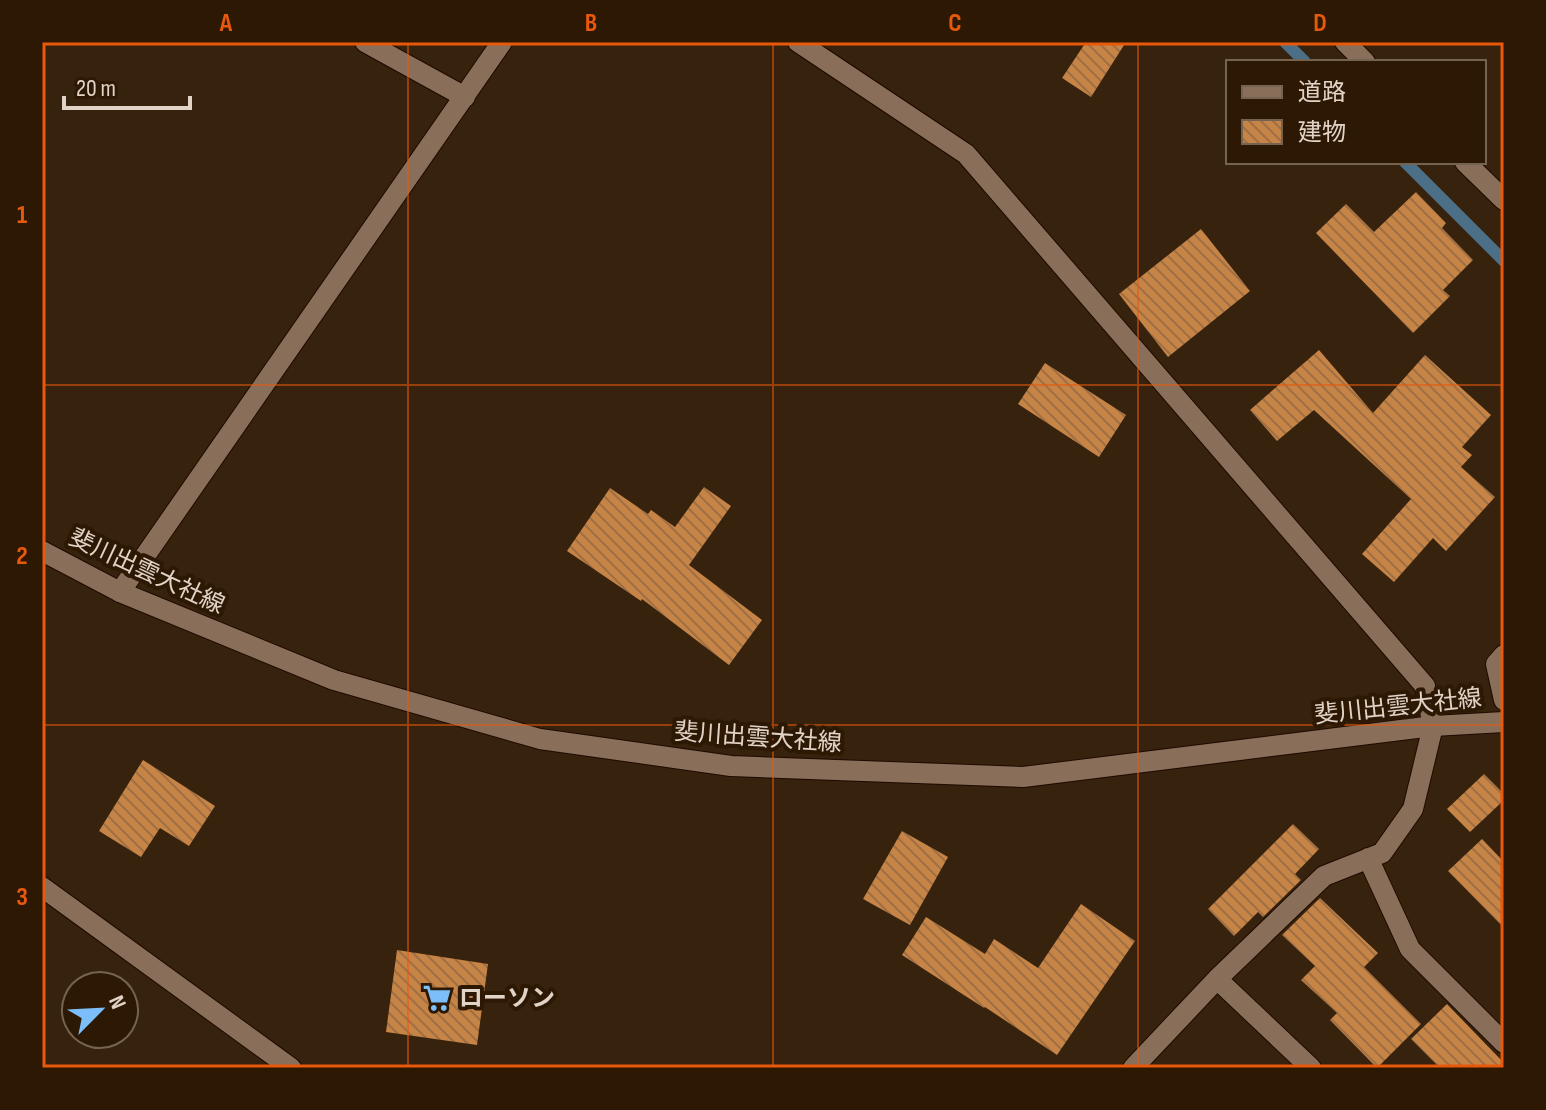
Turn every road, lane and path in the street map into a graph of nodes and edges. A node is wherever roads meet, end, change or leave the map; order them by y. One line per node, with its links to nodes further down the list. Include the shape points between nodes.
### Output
1 (365, 42): 6 (street)
2 (502, 42): 6 (street)
3 (798, 42): 14 (street, via 966,154 1425,686)
4 (1345, 42): 5 (street)
5 (1363, 60)
6 (465, 97): 10 (street)
7 (1467, 164): 8 (street)
8 (1504, 200)
9 (42, 551): 10 (street, 斐川出雲大社線)
10 (120, 592): 14 (street, 斐川出雲大社線, via 334,680 525,735 731,766 1023,777)
11 (1504, 655): 12 (street, via 1496,664)
12 (1504, 700)
13 (1504, 722): 14 (street, 斐川出雲大社線)
14 (1433, 726): 15 (street, via 1413,809 1382,853)
15 (1368, 858): 17 (street, via 1324,876); 18 (street, via 1410,949)
16 (42, 887): 19 (street)
17 (1217, 979): 20 (street); 21 (street)
18 (1504, 1043)
19 (291, 1068)
20 (1133, 1068)
21 (1311, 1068)

